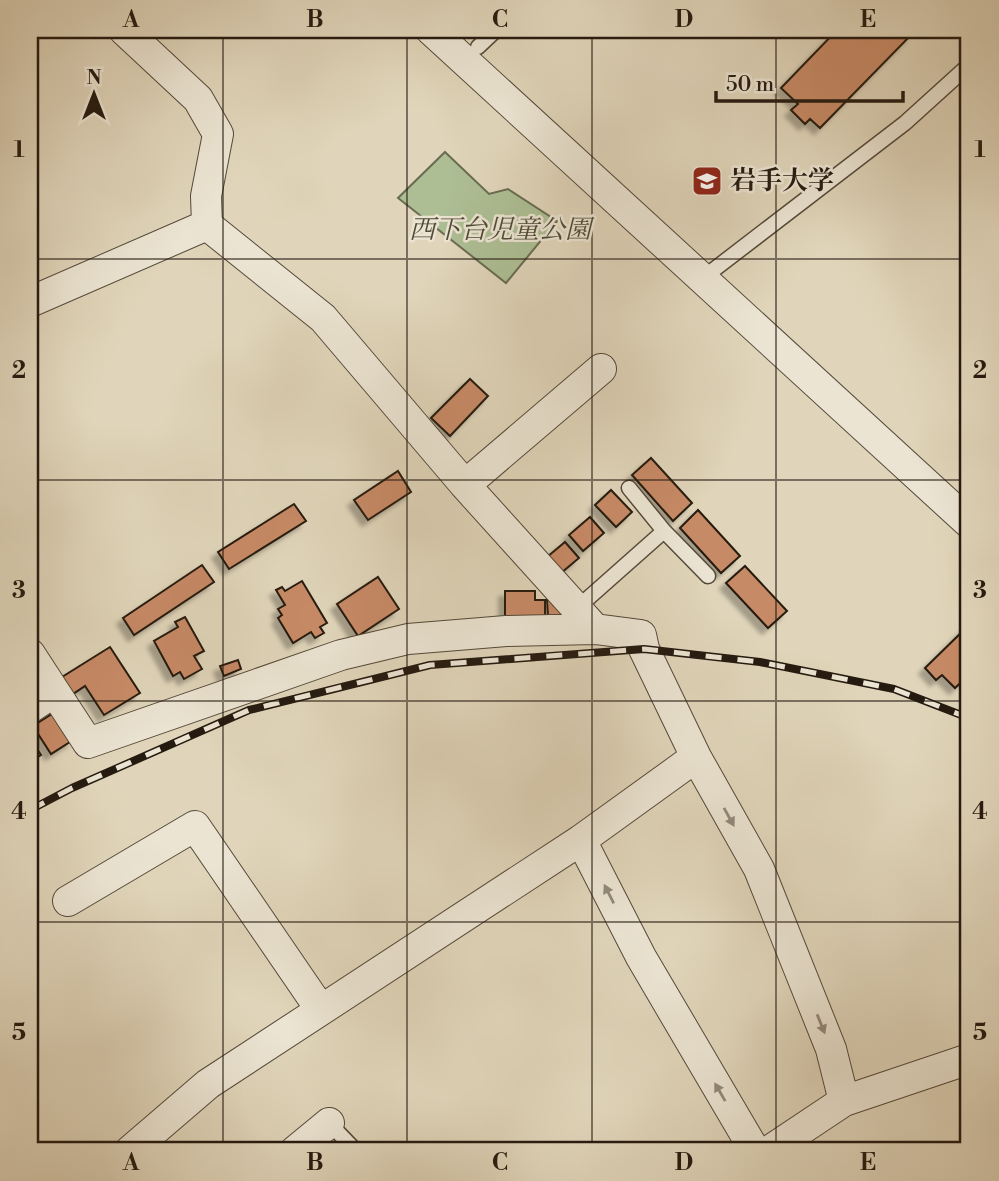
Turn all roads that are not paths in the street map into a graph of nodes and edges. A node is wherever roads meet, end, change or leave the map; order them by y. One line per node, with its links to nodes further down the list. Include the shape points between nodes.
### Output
1 (124, 30): 6 (street, via 198,99 218,134 206,196)
2 (431, 30): 7 (street)
3 (496, 30): 4 (lane)
4 (478, 47)
5 (969, 65): 7 (lane, via 905,123)
6 (207, 225): 8 (street); 10 (street, via 323,318)
7 (703, 278): 12 (street)
8 (30, 302)
9 (601, 369): 10 (street)
10 (465, 485): 15 (street)
11 (629, 488): 13 (lane)
12 (969, 523)
13 (664, 531): 14 (lane); 15 (lane)
14 (708, 576)
15 (585, 619): 17 (street, via 408,639 341,655 88,743); 18 (street, via 641,635)
16 (30, 654): 17 (street)
17 (42, 700)
18 (696, 757): 19 (street); 23 (street, one-way to 23, via 759,869 831,1049)
19 (581, 840): 21 (street); 28 (street, one-way to 19, via 641,957)
20 (68, 901): 21 (street, via 195,826)
21 (321, 1010): 25 (street, via 208,1084)
22 (969, 1059): 23 (street)
23 (844, 1101): 29 (street)
24 (329, 1123): 26 (street); 27 (lane)
25 (130, 1151)
26 (295, 1151)
27 (356, 1151)
28 (755, 1151)
29 (769, 1151)

